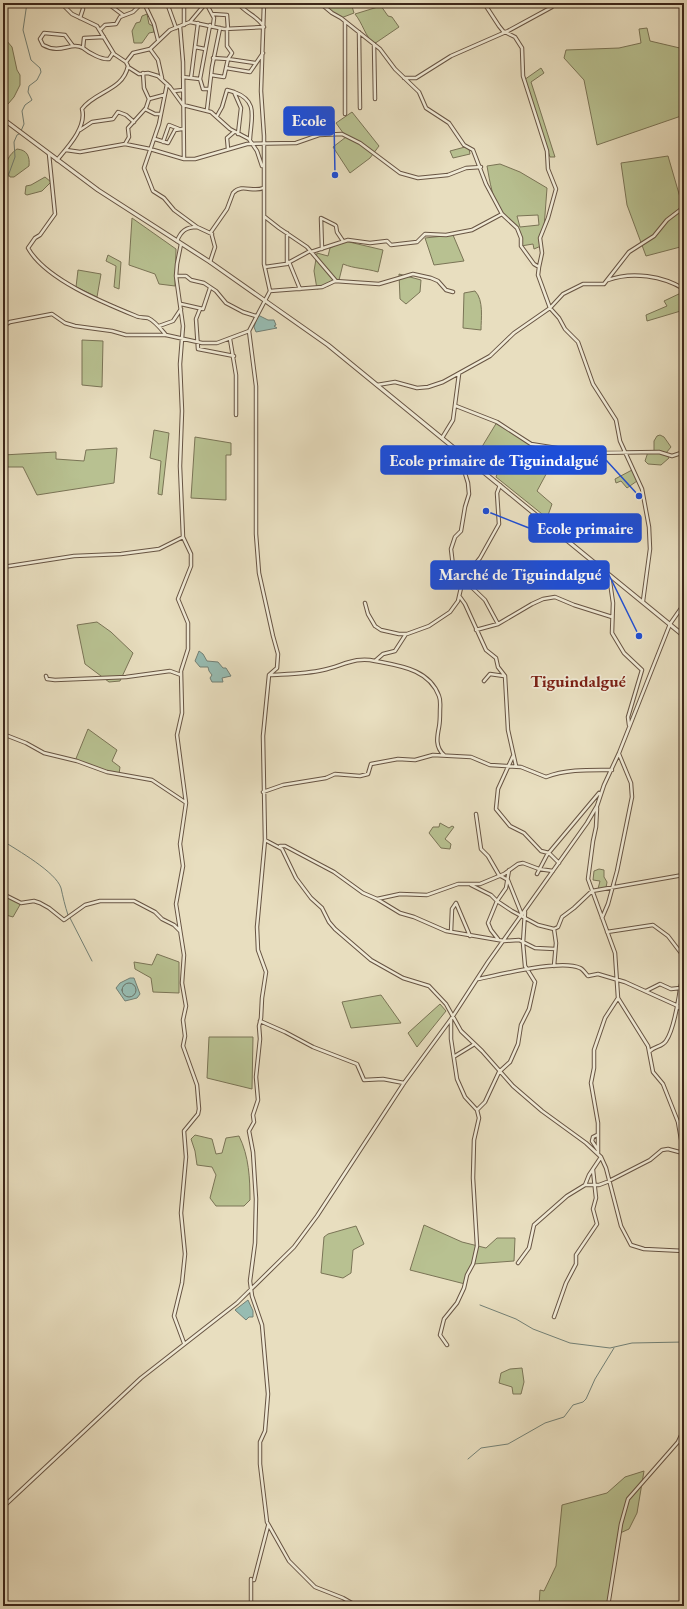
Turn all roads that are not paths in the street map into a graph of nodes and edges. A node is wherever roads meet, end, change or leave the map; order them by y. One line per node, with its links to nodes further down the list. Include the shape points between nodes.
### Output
1 (62, 3): 15 (street, via 72,14)
2 (82, 3): 15 (street)
3 (107, 3): 14 (street)
4 (143, 3): 14 (street, via 132,12); 31 (street, via 154,24)
5 (167, 3): 24 (street)
6 (184, 3): 19 (street)
7 (206, 3): 13 (street); 17 (street)
8 (238, 3): 23 (street)
9 (264, 3): 23 (street)
10 (320, 3): 16 (street)
11 (484, 3): 29 (street)
12 (554, 3): 29 (street, via 552,7)
13 (212, 14): 22 (street); 26 (street, via 227,14)
14 (123, 15): 27 (street, via 116,25 105,25)
15 (80, 18): 27 (street)
16 (345, 21): 28 (street); 68 (street)
17 (190, 22): 18 (street); 19 (street)
18 (198, 23): 20 (street); 34 (street)
19 (184, 25): 21 (street)
20 (210, 25): 22 (street); 37 (street)
21 (180, 26): 24 (street); 48 (street)
22 (214, 26): 25 (street)
23 (264, 27): 26 (street); 38 (street)
24 (176, 28): 31 (street)
25 (220, 28): 26 (street); 40 (street)
26 (228, 29): 41 (street, via 228,46 232,53)
27 (100, 30): 30 (street)
28 (359, 32): 32 (street); 63 (street)
29 (506, 32): 50 (street, via 451,56 416,78); 106 (street, via 515,37 522,48 524,80 544,140 548,169 556,189 540,238 542,253)
30 (104, 37): 35 (street, via 84,38); 39 (street)
31 (158, 40): 36 (street)
32 (374, 44): 50 (street); 61 (street)
33 (73, 46): 33 (street, via 51,48 43,45 40,38 44,33 59,33 65,35); 35 (street)
34 (195, 47): 37 (street); 49 (street)
35 (83, 48): 39 (street, via 106,60)
36 (150, 49): 42 (street, via 133,53); 51 (street, via 158,60)
37 (205, 49): 52 (street)
38 (263, 52): 43 (street); 78 (street)
39 (113, 53): 42 (street)
40 (213, 58): 41 (street); 47 (street)
41 (228, 59): 43 (street); 45 (street)
42 (126, 62): 44 (street)
43 (255, 63): 45 (street, via 249,72)
44 (128, 67): 46 (street, via 139,74); 73 (street, via 126,75 115,86 82,109 84,116)
45 (226, 68): 47 (street, via 224,77)
46 (143, 73): 51 (street); 60 (street, via 144,88)
47 (211, 75): 55 (street)
48 (183, 77): 49 (street); 56 (street)
49 (191, 78): 52 (street)
50 (403, 78): 87 (street, via 419,92 426,108 449,123 464,145 473,150)
51 (162, 79): 53 (street)
52 (200, 79): 55 (street, via 203,89)
53 (167, 84): 57 (street); 59 (street)
54 (684, 86): 66 (street)
55 (208, 89): 65 (street)
56 (183, 90): 57 (street); 62 (street)
57 (174, 91): 62 (street)
58 (234, 92): 69 (street, via 227,90); 74 (street, via 241,108); 76 (street, via 248,100 252,107)
59 (165, 95): 60 (street); 67 (street)
60 (149, 98): 64 (street)
61 (375, 99)
62 (183, 105): 65 (street); 72 (street)
63 (360, 108)
64 (145, 109): 67 (street); 71 (street)
65 (207, 110): 69 (street)
66 (684, 112)
67 (161, 114): 75 (street)
68 (345, 114)
69 (217, 116): 74 (street)
70 (3, 120): 84 (street)
71 (134, 122): 73 (street, via 118,112 114,118 92,122); 79 (street, via 128,128 129,137)
72 (181, 129): 77 (street, via 175,130 168,143); 77 (street, via 169,125); 85 (street)
73 (78, 132): 83 (street)
74 (236, 133): 76 (street); 82 (street, via 227,138)
75 (154, 139): 77 (street); 81 (street)
76 (250, 140): 80 (street)
77 (163, 142)
78 (263, 143): 80 (street); 87 (street, via 296,143 319,135 342,134 360,143 400,173 422,179 448,175 466,168); 88 (street)
79 (125, 144): 81 (street); 83 (street, via 80,152)
80 (253, 144): 82 (street); 88 (street, via 258,151)
81 (150, 149): 85 (street); 95 (street, via 144,166 151,188)
82 (228, 149): 85 (street, via 202,158)
83 (66, 150): 86 (street)
84 (49, 154): 86 (street); 122 (street, via 55,214 28,248 30,252 51,273 80,291 136,316 150,319)
85 (184, 159)
86 (57, 160): 98 (street)
87 (481, 167): 91 (street, via 486,184)
88 (263, 171): 89 (street)
89 (264, 187): 92 (street); 97 (street, via 259,190 236,190 227,209 211,231)
90 (684, 207): 108 (street, via 654,236 629,252)
91 (502, 214): 99 (street, via 472,230 446,235 424,234 419,242 409,244); 106 (street, via 517,228 522,246)
92 (265, 216): 93 (street); 94 (street)
93 (274, 225): 94 (street); 96 (street)
94 (265, 226): 105 (street)
95 (197, 227): 97 (street); 98 (street, via 185,229)
96 (287, 233): 102 (street); 104 (street)
97 (212, 234): 103 (street, via 215,247)
98 (177, 241): 100 (street)
99 (343, 241): 101 (street); 101 (street, via 336,225 321,218)
100 (181, 244): 103 (street); 107 (street)
101 (322, 249): 102 (street)
102 (311, 251): 104 (street); 109 (street)
103 (210, 262): 115 (street)
104 (288, 263): 105 (street); 111 (street)
105 (265, 267): 113 (street)
106 (539, 267): 117 (street, via 538,275)
107 (176, 276): 110 (street, via 188,276 191,280 204,283); 116 (street)
108 (608, 280): 112 (street, via 649,276); 117 (street, via 604,284 583,284 563,294)
109 (336, 282): 111 (street, via 322,288); 114 (street, via 379,284 416,274 438,281 446,290)
110 (210, 288): 119 (street, via 204,308); 120 (street, via 225,302)
111 (300, 289): 113 (street)
112 (684, 289)
113 (270, 291): 115 (street)
114 (453, 292)
115 (266, 300): 120 (street); 130 (street)
116 (181, 304): 118 (street); 119 (street)
117 (550, 308): 129 (street, via 520,329 490,356); 136 (street, via 578,342 593,384 616,420)
118 (182, 309): 122 (street, via 173,321); 125 (street)
119 (200, 309): 127 (street, via 196,319)
120 (256, 316): 123 (street)
121 (3, 326): 124 (street, via 10,322 52,314 72,325 122,334)
122 (158, 326): 124 (street)
123 (249, 330): 126 (street); 155 (street, via 256,386 256,534 259,573 278,654 277,668)
124 (166, 335): 125 (street)
125 (182, 338): 127 (street); 138 (street, via 180,466)
126 (230, 339): 127 (street, via 213,344); 128 (street)
127 (198, 343): 128 (street, via 200,350)
128 (234, 356): 132 (street)
129 (459, 374): 130 (street, via 422,388 412,388 395,382); 131 (street)
130 (377, 385): 133 (street)
131 (456, 406): 133 (street, via 452,425); 136 (street, via 497,422 531,444 588,453)
132 (236, 415)
133 (442, 438): 135 (street)
134 (684, 452): 136 (street, via 672,456 659,452)
135 (462, 454): 137 (street); 141 (street, via 469,494 461,531 455,537 451,549 453,566)
136 (625, 454): 143 (street, via 642,489 649,527 649,561)
137 (500, 485): 140 (street); 141 (street, via 497,493 500,524 480,558)
138 (183, 537): 139 (street, via 159,549 74,556); 154 (street, via 190,554 191,566 178,599 188,626 188,649)
139 (3, 567)
140 (609, 574): 143 (street); 146 (street, via 614,603)
141 (463, 579): 142 (street); 147 (street, via 485,600)
142 (460, 597): 149 (street); 150 (street, via 456,606 446,615 429,626)
143 (643, 601): 148 (street)
144 (365, 603): 150 (street, via 368,614 376,626 383,630)
145 (684, 604): 148 (street)
146 (612, 617): 147 (street, via 555,597 532,604); 159 (street, via 612,632 620,649 642,670 628,718)
147 (498, 624): 149 (street)
148 (670, 624): 151 (street); 159 (street)
149 (476, 630): 157 (street, via 486,650 496,658 498,667)
150 (407, 634): 153 (street, via 395,651 383,654)
151 (682, 635): 152 (street)
152 (684, 653)
153 (375, 660): 155 (street, via 354,660 323,670); 162 (street, via 411,669 432,682 440,701 438,749)
154 (181, 675): 156 (street, via 170,672 55,680 47,679); 169 (street, via 182,713 177,735)
155 (269, 675): 168 (street, via 263,736)
156 (46, 676)
157 (505, 676): 158 (street, via 490,674); 163 (street, via 508,730)
158 (484, 680)
159 (629, 726): 161 (street)
160 (3, 734): 169 (street, via 44,753 107,772 152,780)
161 (619, 753): 166 (street); 184 (street, via 633,793)
162 (444, 755): 164 (street, via 471,757 491,766); 168 (street, via 380,762 371,764 367,776 334,774)
163 (513, 756): 164 (street); 165 (street)
164 (509, 765): 165 (street); 174 (street, via 498,789 497,810 510,826 524,833 541,851)
165 (516, 766): 166 (street, via 546,777 580,770)
166 (612, 770): 167 (street)
167 (602, 789): 170 (street); 174 (street)
168 (263, 792): 172 (street)
169 (186, 803): 192 (street, via 180,844 183,866 176,904)
170 (597, 806): 175 (street); 185 (street, via 588,880)
171 (476, 814): 180 (street, via 481,849)
172 (265, 840): 173 (street); 212 (street, via 257,928 258,950 266,972)
173 (279, 846): 187 (street, via 285,846 334,872 363,893); 211 (street, via 296,878 307,894 322,908 335,929 371,960 403,978 429,986 446,1004)
174 (549, 853): 175 (street); 176 (street)
175 (559, 863): 178 (street)
176 (539, 869): 177 (street, via 523,863); 178 (street); 179 (street)
177 (509, 870): 180 (street); 182 (street)
178 (553, 871): 189 (street)
179 (537, 874)
180 (499, 875): 182 (street); 183 (street, via 480,884)
181 (683, 875): 184 (street)
182 (508, 880): 188 (street, via 506,888); 189 (street)
183 (470, 885): 187 (street, via 458,884 427,895 400,894); 188 (street, via 492,895)
184 (613, 887): 185 (street); 190 (street)
185 (592, 891): 190 (street); 191 (street, via 562,917 558,927)
186 (3, 894): 192 (street, via 21,903 40,903 64,920 85,905 100,901 134,901 155,912)
187 (377, 899): 193 (street, via 400,913)
188 (496, 902): 189 (street); 196 (street, via 488,927)
189 (524, 917): 191 (street, via 538,925); 197 (street); 198 (street)
190 (602, 918): 194 (street)
191 (554, 929): 199 (street)
192 (180, 931): 232 (street, via 184,955 182,983 186,1006 183,1046 197,1085 199,1109 184,1131 186,1157 181,1214 185,1254 182,1283 174,1316)
193 (451, 932): 195 (street); 195 (street, via 452,909 456,903)
194 (607, 932): 200 (street, via 653,925 668,936); 205 (street, via 616,959)
195 (470, 936): 196 (street)
196 (499, 939): 197 (street)
197 (504, 941): 198 (street, via 519,940); 204 (street)
198 (523, 944): 199 (street, via 535,948); 202 (street)
199 (555, 949): 201 (street)
200 (684, 957)
201 (554, 966): 202 (street); 205 (street, via 580,968 588,976 598,974)
202 (526, 968): 204 (street); 216 (street, via 535,982 529,1009 510,1062)
203 (684, 978): 206 (street)
204 (478, 979): 211 (street)
205 (615, 980): 207 (street); 208 (street)
206 (681, 988): 207 (street, via 671,989 660,984); 209 (street)
207 (646, 991): 209 (street)
208 (618, 998): 214 (street); 219 (street, via 605,1018 594,1050 591,1083 598,1124)
209 (678, 1006): 210 (street); 214 (street, via 666,1042)
210 (684, 1012)
211 (452, 1017): 213 (street); 215 (street); 217 (street)
212 (260, 1021): 217 (street, via 313,1047 357,1064 364,1080 383,1079); 230 (street, via 256,1076 258,1100 253,1115 254,1122 249,1131 256,1199)
213 (473, 1045): 215 (street); 216 (street)
214 (650, 1051): 222 (street, via 653,1072 662,1084 678,1122)
215 (455, 1056): 218 (street, via 456,1079 465,1097)
216 (499, 1072): 218 (street, via 485,1102); 221 (street, via 526,1097)
217 (404, 1083): 230 (street, via 300,1240)
218 (477, 1110): 233 (street, via 479,1118 474,1140 473,1178 477,1246 464,1288 443,1323 440,1335)
219 (597, 1135): 220 (street); 220 (street, via 592,1141)
220 (598, 1150): 221 (street)
221 (598, 1154): 223 (street)
222 (684, 1154): 225 (street, via 664,1150 658,1152 650,1160)
223 (601, 1157): 224 (street); 225 (street)
224 (593, 1170): 226 (street); 227 (street)
225 (609, 1180): 227 (street); 228 (street, via 621,1226 631,1245 644,1250)
226 (585, 1185): 227 (street); 229 (street, via 567,1196 534,1225 530,1248)
227 (595, 1185): 231 (street, via 596,1198 593,1209 597,1224 576,1255 576,1264 566,1282)
228 (684, 1251)
229 (518, 1263)
230 (251, 1290): 232 (street); 236 (street, via 262,1325 268,1394 265,1431 260,1442 260,1464)
231 (554, 1317)
232 (184, 1343): 235 (street, via 92,1422)
233 (447, 1345)
234 (684, 1429): 241 (street, via 678,1442 628,1499 620,1524)
235 (3, 1507)
236 (268, 1525): 238 (street); 240 (street, via 289,1561 315,1587)
237 (251, 1579): 239 (street)
238 (254, 1580)
239 (251, 1606)
240 (357, 1606)
241 (608, 1606)

